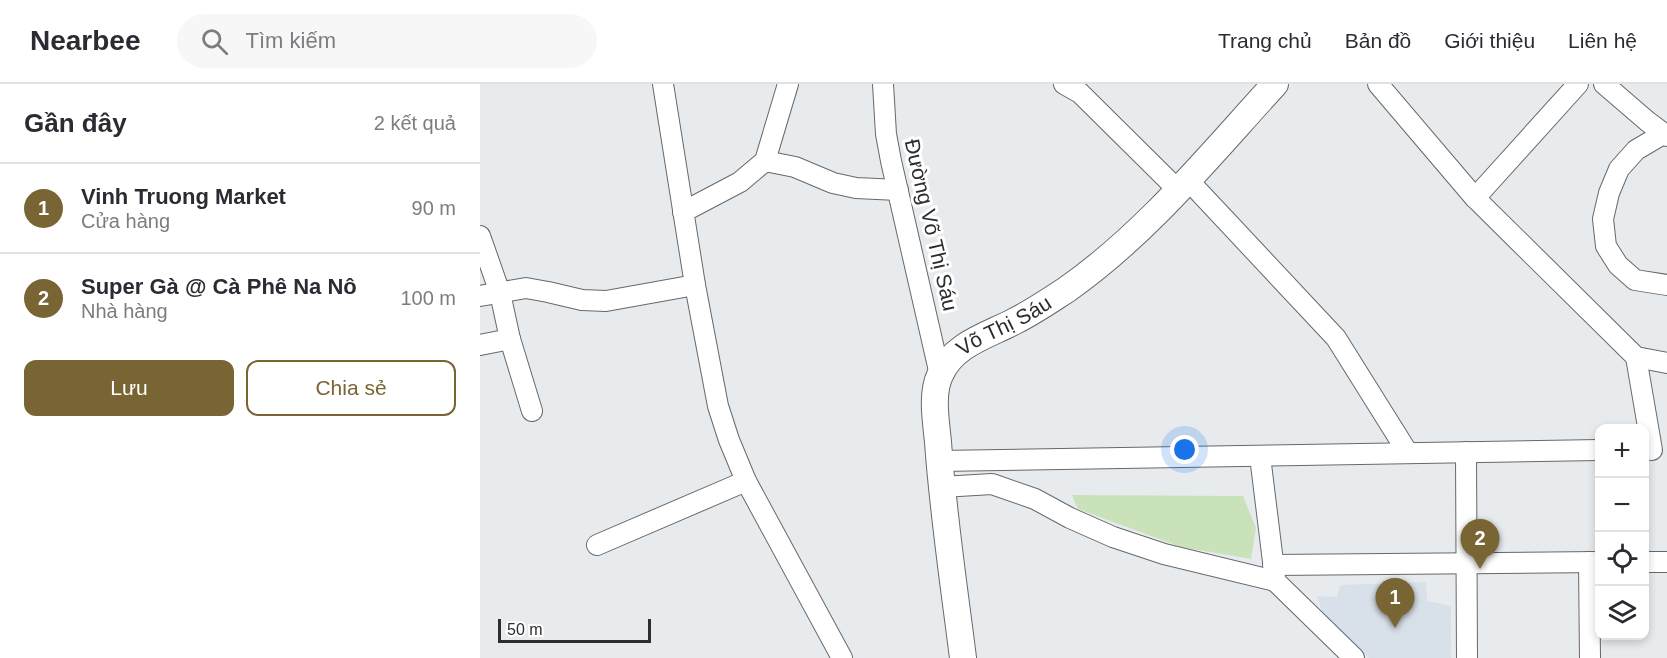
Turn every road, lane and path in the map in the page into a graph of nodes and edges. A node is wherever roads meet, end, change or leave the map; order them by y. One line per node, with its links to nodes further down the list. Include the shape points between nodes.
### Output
1 (663, 84): 14 (street)
2 (788, 84): 10 (street)
3 (883, 84): 12 (street, Đường Võ Thị Sáu, via 886,134)
4 (1064, 84): 11 (street, via 1080,93)
5 (1275, 84): 11 (main road, Võ Thị Sáu)
6 (1378, 84): 13 (street)
7 (1578, 84): 13 (street)
8 (1604, 84): 9 (street)
9 (1665, 135): 17 (street, via 1636,150 1619,170 1603,219 1606,246 1618,265 1635,280)
10 (765, 161): 12 (street, via 795,166 833,183); 14 (street, via 740,182)
11 (1183, 185): 24 (main road, Võ Thị Sáu, via 1087,274 1030,313 970,342 954,354); 29 (street, via 1336,339)
12 (898, 190): 24 (street, Đường Võ Thị Sáu)
13 (1476, 198): 22 (street)
14 (683, 212): 16 (street)
15 (480, 236): 18 (street)
16 (695, 285): 18 (street, via 606,301 526,288); 32 (street, via 718,406)
17 (1667, 285)
18 (500, 293): 19 (street); 20 (street)
19 (480, 296)
20 (510, 339): 21 (street); 25 (street)
21 (480, 345)
22 (1636, 357): 23 (street); 27 (street)
23 (1667, 363)
24 (940, 375): 31 (main road, Võ Thị Sáu, via 935,405)
25 (532, 411)
26 (1595, 450): 28 (street)
27 (1654, 450)
28 (1466, 452): 29 (street); 38 (street)
29 (1408, 453): 30 (street)
30 (1260, 456): 31 (street); 39 (street)
31 (939, 461): 33 (main road, Võ Thị Sáu)
32 (746, 481): 34 (street); 40 (street)
33 (942, 487): 39 (street, via 992,483 1113,537 1164,554); 41 (main road, Võ Thị Sáu)
34 (597, 544)
35 (1594, 562): 38 (street); 44 (street)
36 (1649, 562): 37 (street)
37 (1667, 562)
38 (1466, 563): 39 (street); 43 (street)
39 (1274, 573): 42 (street)
40 (842, 658)
41 (963, 658)
42 (1354, 658)
43 (1467, 658)
44 (1590, 658)

